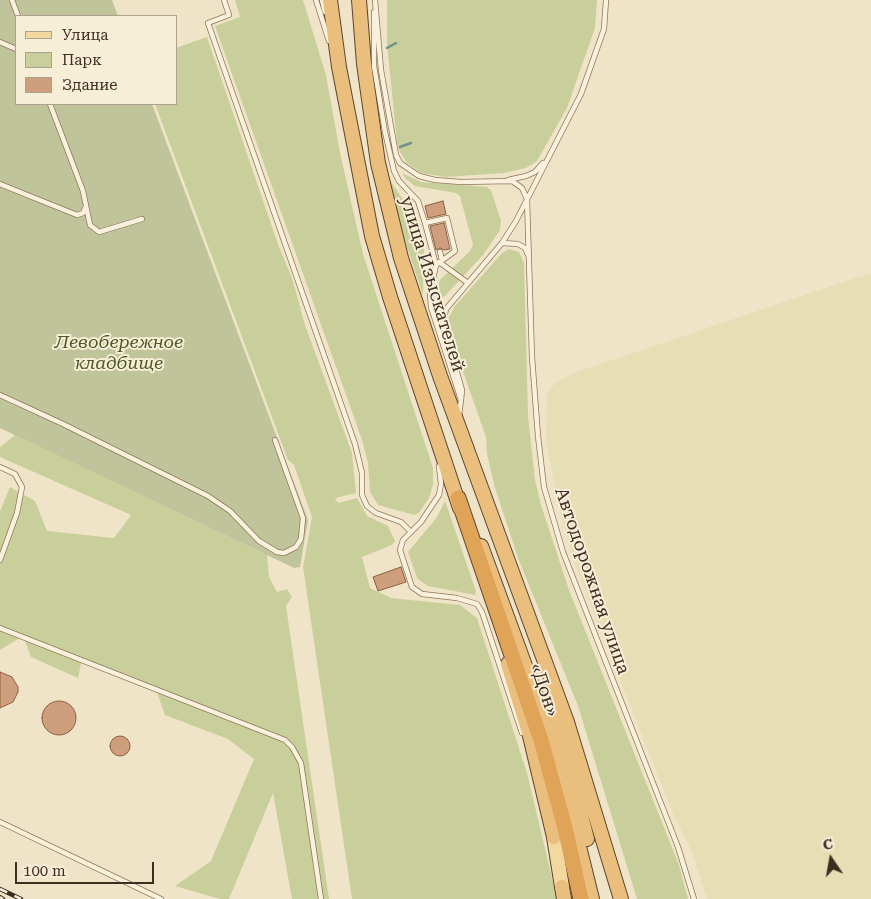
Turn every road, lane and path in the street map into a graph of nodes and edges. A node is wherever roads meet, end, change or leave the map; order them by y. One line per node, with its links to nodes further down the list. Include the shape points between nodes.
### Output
1 (12, 0): 11 (lane)
2 (224, 0): 38 (lane, via 229,15 208,23 355,444 362,473 362,495 367,506 376,513 401,522)
3 (316, 0): 15 (lane)
4 (322, 0): 15 (lane)
5 (354, 0): 14 (lane)
6 (359, 0): 14 (highway, улица Изыскателей)
7 (365, 0): 14 (lane)
8 (375, 0): 18 (lane, via 381,70 400,163 420,176 435,180); 23 (lane, via 374,66 390,160 399,181 418,201)
9 (606, 0): 17 (lane, via 604,29 593,63 581,94)
10 (332, 3): 15 (highway)
11 (18, 15)
12 (0, 42): 13 (lane)
13 (15, 49)
14 (364, 64): 34 (highway, улица Изыскателей, via 389,217 418,312)
15 (339, 67): 31 (highway, via 372,236)
16 (50, 105): 21 (lane, via 83,191)
17 (550, 152): 18 (lane, via 535,172); 20 (lane)
18 (498, 181): 20 (lane, via 518,184)
19 (0, 184): 21 (lane, via 78,215)
20 (526, 199): 24 (lane); 29 (lane, Автодорожная улица)
21 (85, 208): 22 (lane, via 90,224 99,232)
22 (142, 219)
23 (425, 223): 27 (lane, via 447,218 455,251); 28 (lane)
24 (502, 243): 29 (lane, via 518,244 524,248); 30 (lane)
25 (447, 250): 27 (lane)
26 (440, 252): 28 (lane)
27 (448, 256): 28 (lane)
28 (439, 262): 30 (lane); 33 (lane, via 430,293 431,307)
29 (530, 263): 52 (lane, Автодорожная улица, via 532,356 544,487 564,552 678,847)
30 (468, 283): 33 (lane, via 446,309 443,323 462,390)
31 (420, 388): 37 (highway); 38 (lane, via 441,484 433,505)
32 (0, 395): 35 (lane, via 208,496 230,511 259,541 284,553 296,547 301,539 303,518)
33 (461, 400): 34 (lane)
34 (458, 421): 40 (highway, улица Изыскателей)
35 (275, 440)
36 (0, 467): 39 (lane, via 15,474 22,487 18,513)
37 (458, 498): 42 (highway, via 470,553); 48 (highway, «Дон», via 541,740); 49 (highway, via 486,556 542,712)
38 (410, 531): 42 (lane, via 400,550 412,587 422,594 477,604 522,734)
39 (0, 560)
40 (511, 570): 50 (highway, via 568,762); 51 (highway, via 567,722)
41 (0, 628): 47 (lane, via 285,740 301,763)
42 (536, 760): 44 (highway)
43 (0, 822): 46 (lane)
44 (554, 837): 45 (main road)
45 (563, 893)
46 (161, 899)
47 (321, 899)
48 (581, 899)
49 (592, 899)
50 (599, 899)
51 (621, 899)
52 (694, 899)

